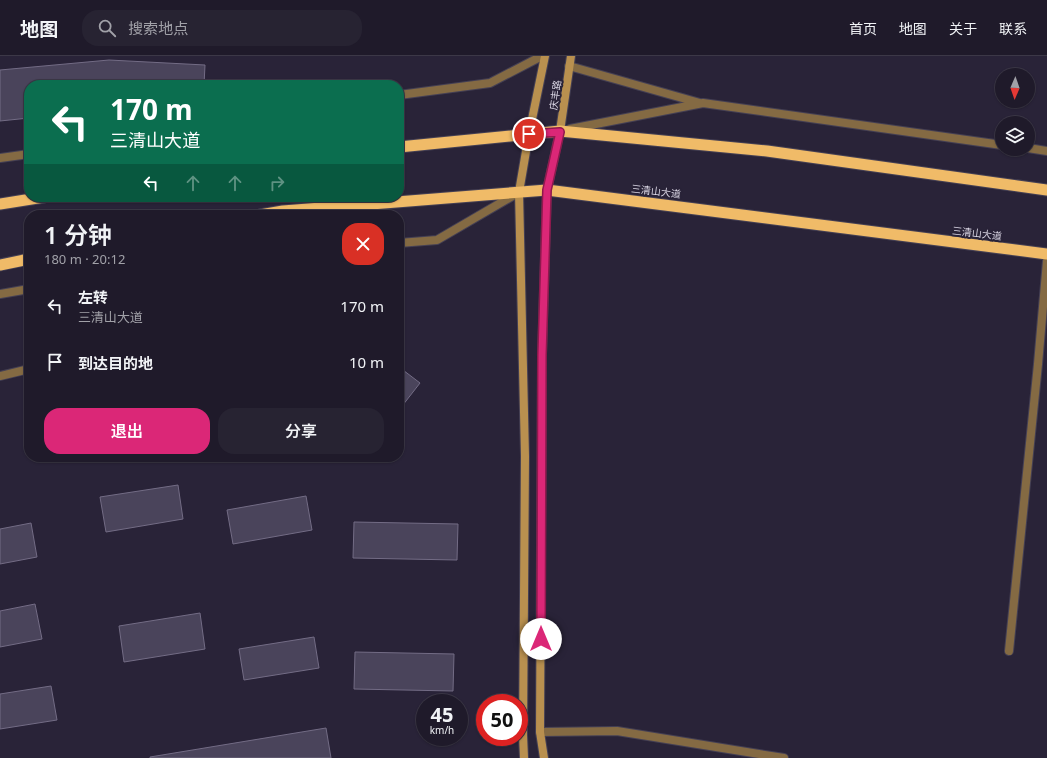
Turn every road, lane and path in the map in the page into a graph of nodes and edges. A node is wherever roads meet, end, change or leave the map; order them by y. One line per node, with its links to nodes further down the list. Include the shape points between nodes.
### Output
1 (544, 56): 4 (street, via 490,83); 7 (main road)
2 (571, 56): 3 (main road, 庆丰路)
3 (569, 66): 5 (street); 6 (main road, 庆丰路)
4 (404, 94)
5 (703, 103): 6 (street); 8 (street)
6 (560, 132): 7 (highway); 14 (main road, 庆丰路); 15 (highway, via 767,151)
7 (529, 134): 9 (highway); 16 (main road)
8 (995, 144)
9 (404, 146)
10 (1035, 149): 11 (street)
11 (1047, 151)
12 (24, 155): 13 (street)
13 (0, 158)
14 (547, 190): 16 (highway, 三清山大道); 23 (highway, 三清山大道); 32 (main road, 庆丰路, via 542,355)
15 (1047, 190)
16 (519, 192): 18 (highway, 三清山大道); 22 (street, via 437,240); 33 (main road, via 525,456)
17 (24, 200): 20 (highway)
18 (404, 201)
19 (395, 202): 21 (highway, 三清山大道)
20 (0, 204)
21 (295, 210)
22 (404, 243)
23 (1047, 254)
24 (24, 260): 26 (highway)
25 (1047, 261): 31 (street)
26 (0, 265)
27 (24, 290): 28 (street)
28 (0, 294)
29 (24, 370): 30 (street)
30 (0, 376)
31 (1009, 651)
32 (540, 732): 34 (main road, 庆丰路); 35 (street, via 617,731)
33 (524, 758)
34 (544, 758)
35 (784, 758)

